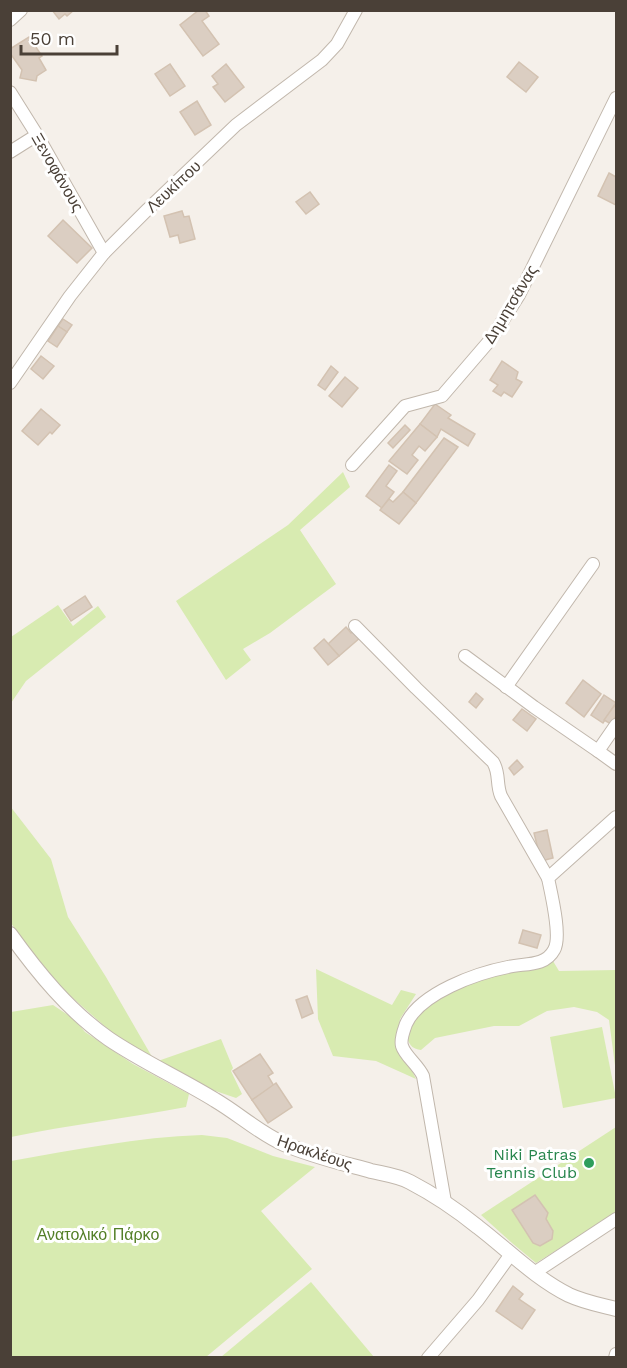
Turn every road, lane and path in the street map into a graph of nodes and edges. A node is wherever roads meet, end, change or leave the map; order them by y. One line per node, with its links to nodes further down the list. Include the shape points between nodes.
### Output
1 (21, 10): 3 (street)
2 (356, 10): 8 (street, Λευκίπου, via 337,44 322,60 236,125)
3 (10, 20)
4 (10, 92): 6 (street, Ξενοφάνους)
5 (616, 98): 10 (street, Δημητσάνας, via 519,295 491,339 442,396 405,406)
6 (37, 135): 7 (street); 8 (street, Ξενοφάνους)
7 (10, 152)
8 (104, 253): 9 (street, Λευκίπου)
9 (10, 383)
10 (351, 465)
11 (593, 564): 14 (street)
12 (355, 626): 19 (street, via 493,762 498,770 501,796)
13 (465, 656): 14 (street)
14 (506, 687): 16 (street)
15 (616, 725): 16 (street)
16 (598, 751): 17 (street)
17 (616, 764)
18 (616, 817): 19 (street)
19 (548, 878): 21 (street, via 557,937 552,954 541,962 488,972 435,994 414,1011 404,1030 403,1048 423,1076)
20 (10, 934): 21 (street, Ηρακλέους, via 67,1004 109,1039 141,1059 284,1144 407,1180)
21 (445, 1202): 23 (street, Ηρακλέους)
22 (616, 1219): 24 (street)
23 (511, 1254): 24 (street, Ηρακλέους); 26 (street)
24 (534, 1273): 25 (street, Ηρακλέους, via 579,1299)
25 (616, 1309)
26 (428, 1358)

